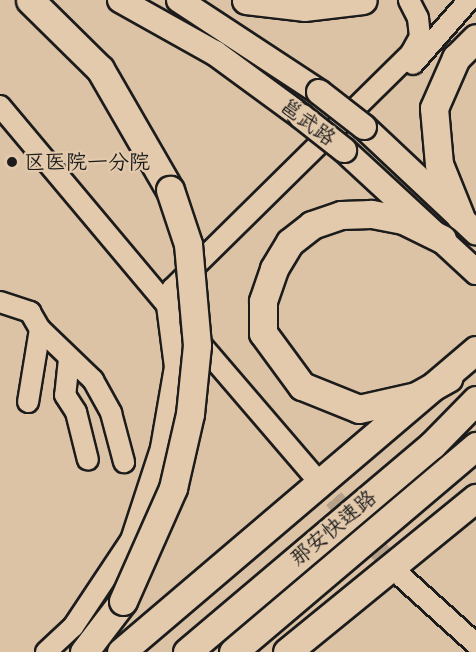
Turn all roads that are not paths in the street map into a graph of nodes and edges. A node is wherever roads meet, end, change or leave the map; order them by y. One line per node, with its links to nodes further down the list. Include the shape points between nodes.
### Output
1 (30, 0): 29 (highway, bridge, via 100,69 170,190 188,244 197,345 190,414 173,488 123,601)
2 (120, 0): 11 (main road, 邕武路, bridge, via 215,53 301,116)
3 (179, 0): 10 (main road, 邕武路, bridge, via 320,92)
4 (246, 0): 5 (highway, via 304,7)
5 (363, 0)
6 (409, 0): 14 (street, via 418,18 420,37 411,52 172,289)
7 (469, 0): 14 (street, via 429,48)
8 (476, 38): 10 (highway, via 452,66 434,108 439,164)
9 (0, 106): 14 (street)
10 (468, 224)
11 (442, 239): 12 (main road, 邕武路); 18 (highway, via 403,220 371,214 341,214 312,225 290,242 274,269 263,301 263,333 302,386 359,409 398,402)
12 (476, 272)
13 (0, 302): 15 (street, via 30,312)
14 (167, 305): 24 (street); 28 (street, via 175,367 161,448 131,540 73,627)
15 (40, 329): 17 (street); 20 (street)
16 (476, 350): 18 (highway)
17 (69, 359): 22 (street, via 65,395 76,412); 23 (street, via 102,395)
18 (448, 378): 30 (highway)
19 (476, 400): 31 (highway, 那安快速路, via 432,445)
20 (28, 402)
21 (476, 446): 32 (highway, 那安快速路)
22 (88, 460)
23 (124, 462)
24 (314, 476)
25 (476, 498): 33 (highway)
26 (402, 577): 27 (street)
27 (476, 644)
28 (46, 652)
29 (84, 652)
30 (121, 652)
31 (187, 652)
32 (233, 652)
33 (287, 652)

